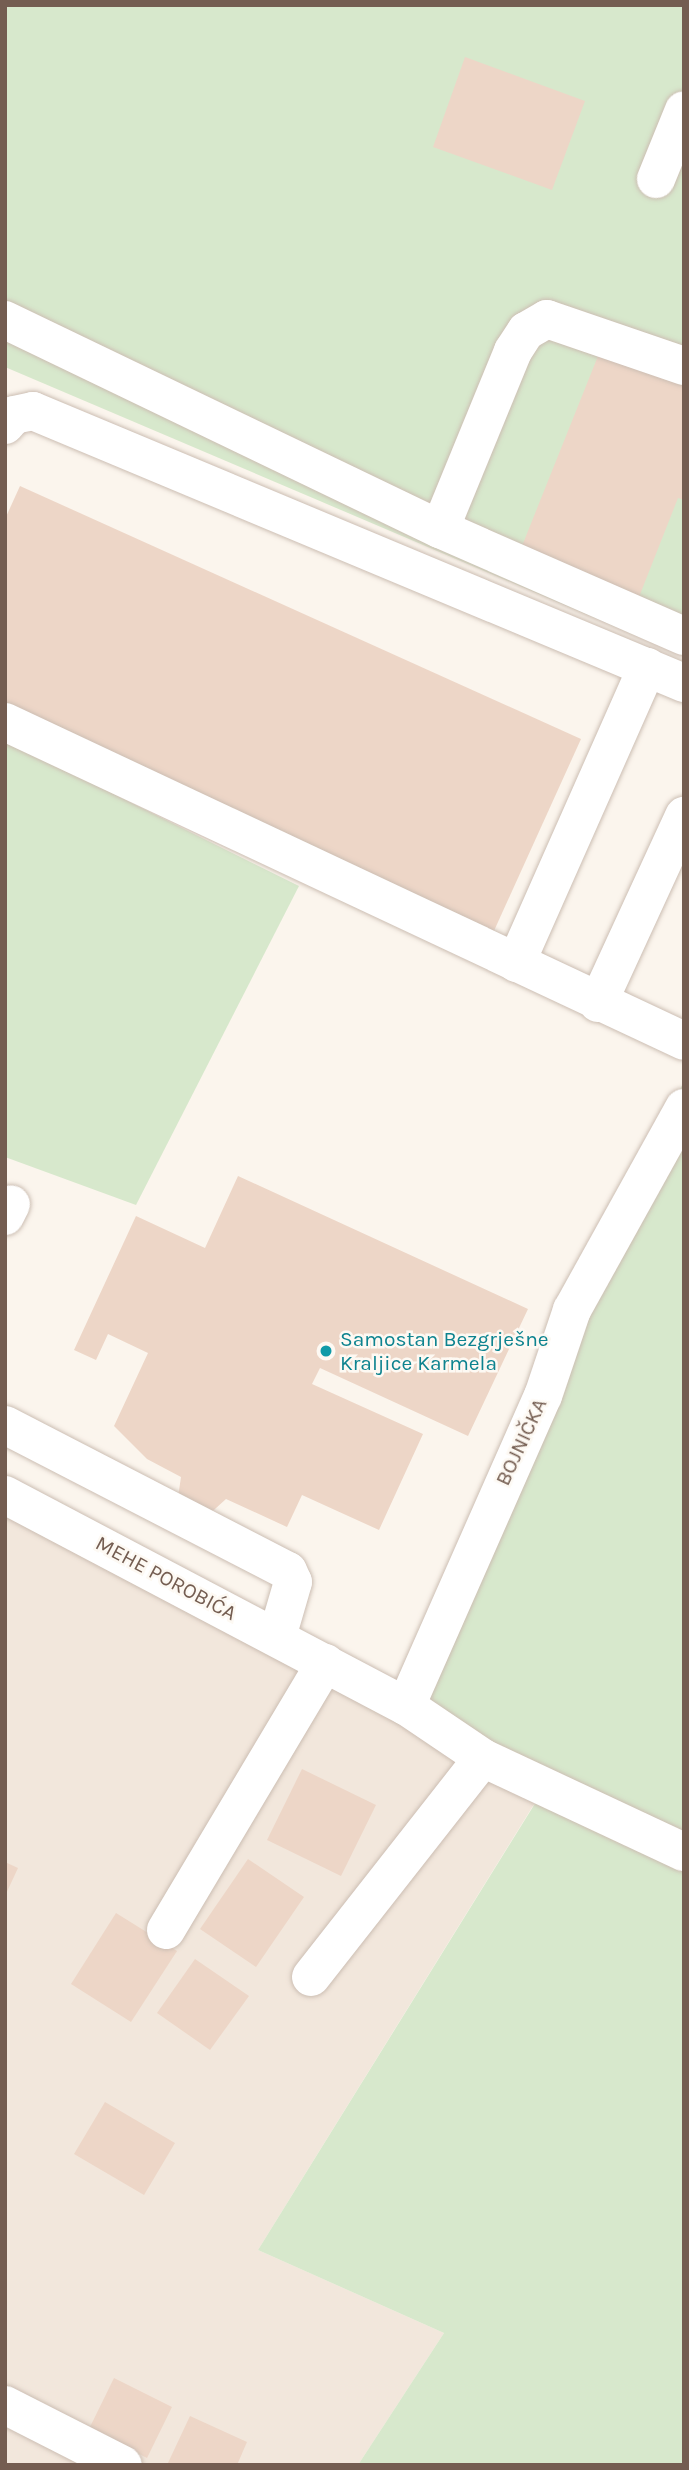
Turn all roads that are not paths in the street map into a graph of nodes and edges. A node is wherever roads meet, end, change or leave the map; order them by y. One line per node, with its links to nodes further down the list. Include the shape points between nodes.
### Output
1 (684, 110): 2 (street)
2 (656, 178)
3 (5, 320): 6 (street)
4 (684, 366): 6 (street, via 547,319 526,331 513,351)
5 (5, 425): 8 (street, via 14,415 33,411)
6 (440, 529): 7 (street)
7 (684, 636)
8 (647, 667): 9 (street); 12 (street)
9 (684, 683)
10 (5, 722): 12 (street)
11 (684, 816): 13 (street)
12 (516, 963): 13 (street)
13 (598, 1003): 14 (street)
14 (684, 1041)
15 (684, 1108): 20 (street, BOJNIČKA, via 572,1310 543,1396)
16 (7, 1429): 18 (street, via 288,1571 293,1582)
17 (5, 1495): 18 (street, MEHE POROBIĆA)
18 (277, 1637): 19 (street, MEHE POROBIĆA)
19 (325, 1663): 20 (street, MEHE POROBIĆA); 23 (street)
20 (406, 1706): 21 (street, MEHE POROBIĆA)
21 (483, 1758): 22 (street, MEHE POROBIĆA); 24 (street)
22 (684, 1852)
23 (166, 1930)
24 (311, 1977)
25 (5, 2405): 26 (street)
26 (123, 2465)

